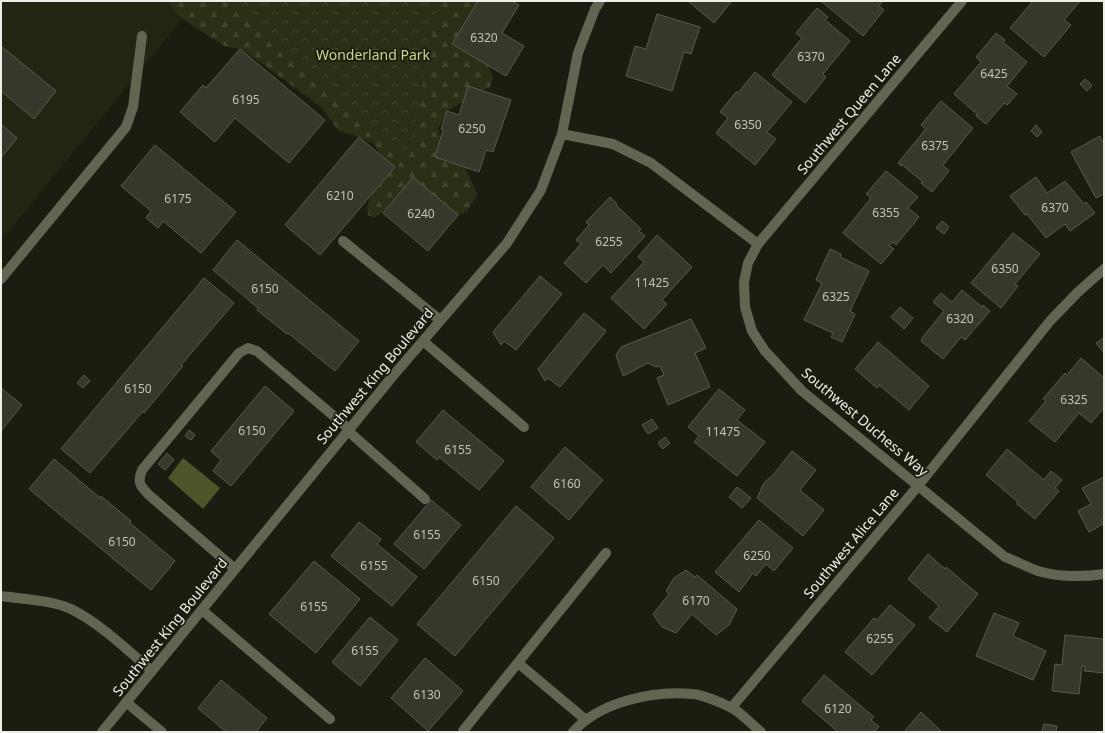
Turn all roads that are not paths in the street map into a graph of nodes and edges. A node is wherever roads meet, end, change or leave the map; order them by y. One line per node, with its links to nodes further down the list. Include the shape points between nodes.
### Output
1 (600, 1): 4 (street, Southwest King Boulevard, via 594,10 578,54)
2 (962, 1): 6 (street, Southwest Queen Lane)
3 (142, 36): 8 (street, via 134,107 126,127)
4 (562, 134): 6 (street, via 613,144 650,163); 9 (street, Southwest King Boulevard, via 541,190 507,243)
5 (343, 241): 9 (street)
6 (758, 244): 13 (street, Southwest Duchess Way, via 748,263 744,282 745,307 752,332 765,351 802,391)
7 (1104, 269): 13 (street, Southwest Alice Lane, via 1050,321)
8 (1, 279)
9 (440, 320): 10 (street, Southwest King Boulevard)
10 (423, 340): 11 (street); 12 (street, Southwest King Boulevard)
11 (524, 427)
12 (348, 430): 14 (street); 16 (street, Southwest King Boulevard); 16 (street, via 257,351 248,348 239,354 142,470 139,478 141,487)
13 (918, 486): 17 (street, Southwest Duchess Way, via 1005,557 1038,571 1064,575); 23 (street, Southwest Alice Lane)
14 (425, 499)
15 (606, 553): 20 (street)
16 (235, 569): 19 (street, Southwest King Boulevard)
17 (1104, 574)
18 (1, 596): 21 (street, via 47,602 70,609 93,622)
19 (202, 610): 21 (street, Southwest King Boulevard); 24 (street)
20 (518, 663): 25 (street); 26 (street)
21 (152, 671): 22 (street, Southwest King Boulevard)
22 (126, 702): 27 (street, Southwest King Boulevard); 28 (street)
23 (732, 707): 25 (street, via 694,694 667,693 634,698 602,710); 30 (street)
24 (330, 719)
25 (586, 720): 29 (street)
26 (463, 731)
27 (102, 732)
28 (162, 732)
29 (573, 732)
30 (761, 732)

